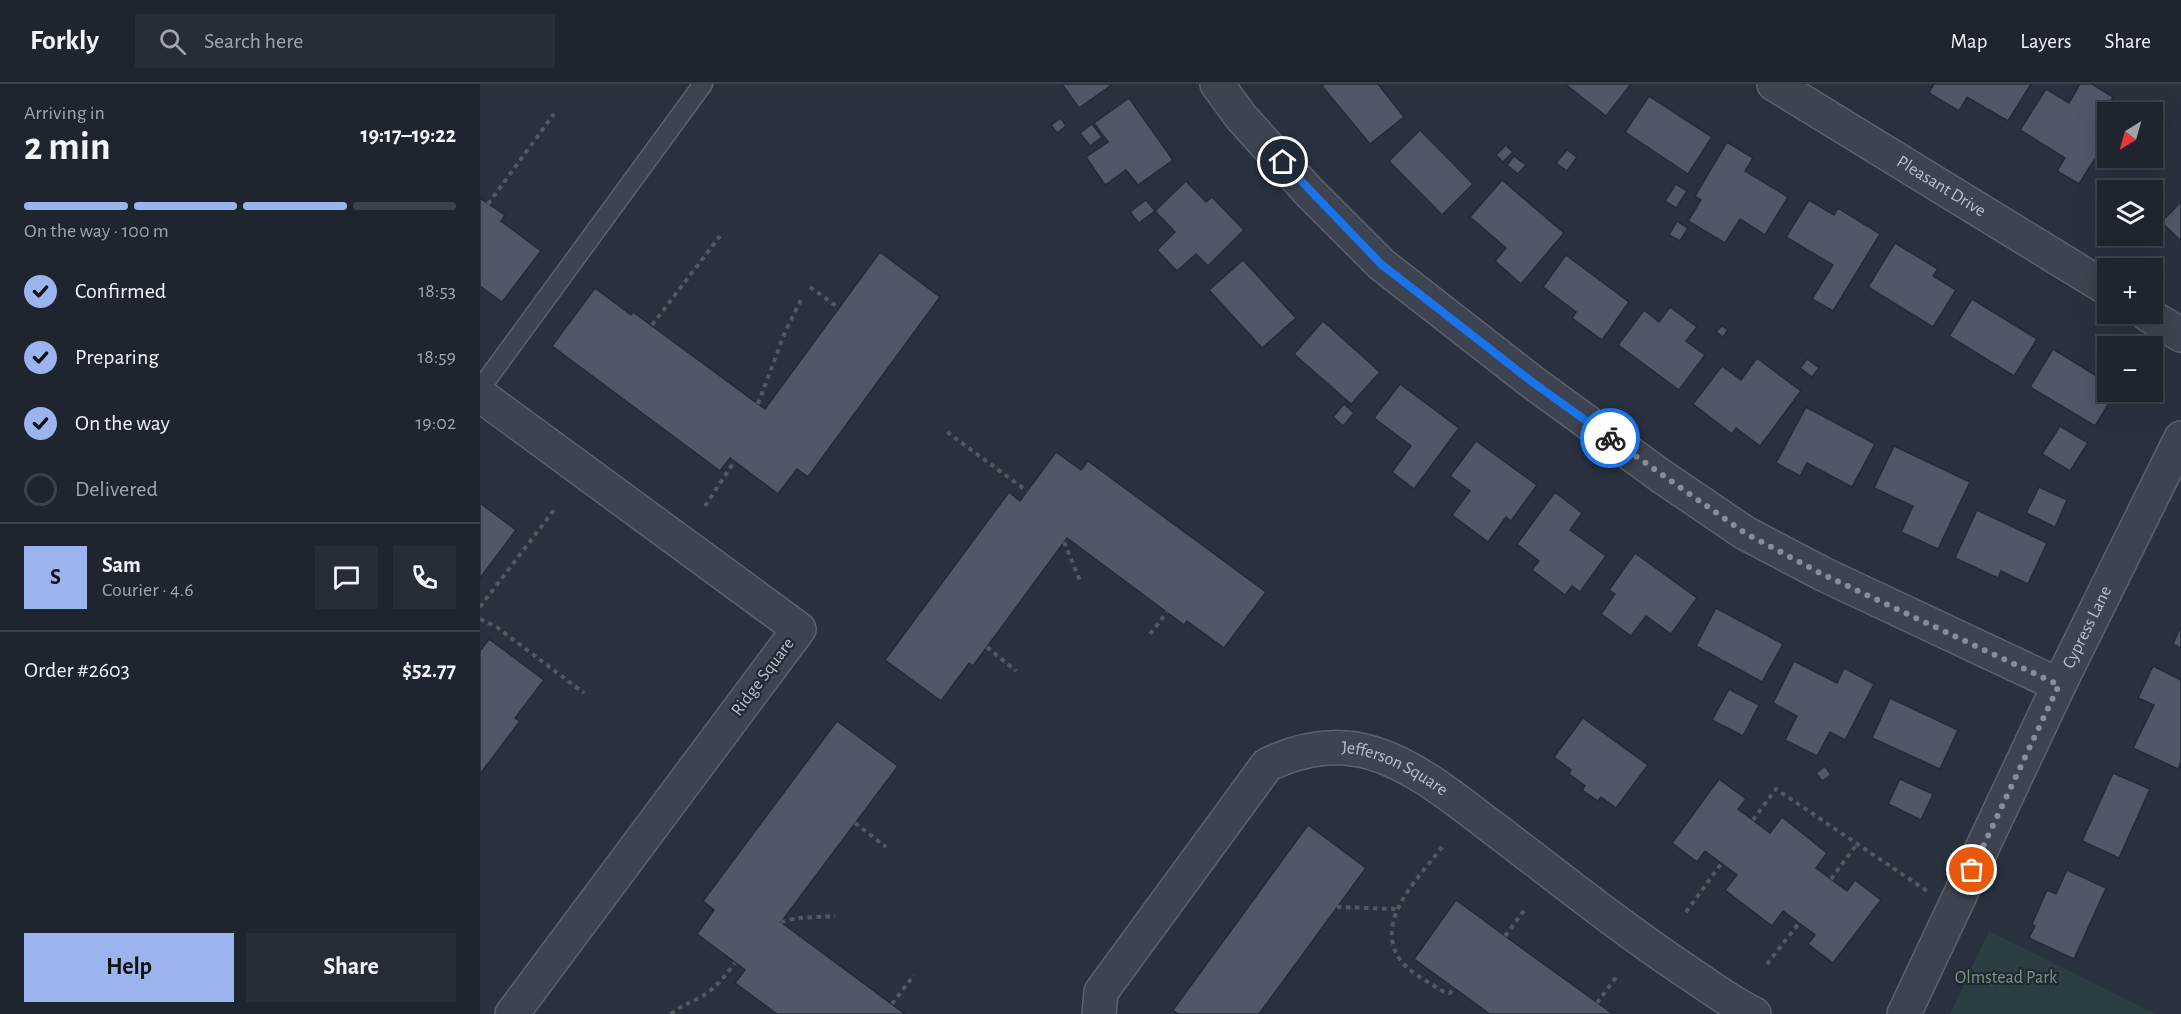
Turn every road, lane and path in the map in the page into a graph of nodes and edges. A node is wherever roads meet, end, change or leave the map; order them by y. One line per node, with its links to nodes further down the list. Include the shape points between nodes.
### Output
1 (703, 84): 14 (lane)
2 (1217, 84): 31 (street, via 1241,117 1381,264 1661,476 1745,533 1822,574)
3 (1774, 84): 7 (street, Pleasant Drive)
4 (554, 114): 5 (path)
5 (488, 204)
6 (720, 236): 12 (path)
7 (2097, 282)
8 (810, 286): 10 (path)
9 (802, 298): 16 (path)
10 (839, 308)
11 (2163, 324): 13 (street)
12 (651, 325)
13 (2181, 335)
14 (480, 389)
15 (480, 395): 56 (street, Ridge Square, via 800,629)
16 (758, 404)
17 (947, 432): 20 (path)
18 (2181, 438): 31 (street, Cypress Lane)
19 (734, 462): 21 (path)
20 (1027, 491)
21 (705, 506)
22 (554, 510): 25 (path)
23 (1064, 542): 24 (path)
24 (1081, 583)
25 (480, 607)
26 (1167, 612): 28 (path)
27 (480, 619): 32 (path, via 498,628)
28 (1150, 634)
29 (987, 647): 30 (path)
30 (1016, 671)
31 (2059, 685): 60 (street, Cypress Lane)
32 (585, 693)
33 (1752, 820): 35 (path, via 1776,789)
34 (855, 823): 36 (path)
35 (1857, 844): 39 (path); 40 (path)
36 (886, 847)
37 (1442, 847): 42 (path)
38 (1721, 864): 44 (path)
39 (1831, 879)
40 (1926, 891)
41 (1337, 907): 42 (path)
42 (1396, 909): 53 (path, via 1391,926 1399,958 1444,992 1450,993)
43 (1526, 909): 48 (path)
44 (1686, 912)
45 (836, 916): 46 (path)
46 (782, 922)
47 (1799, 922): 50 (path)
48 (1505, 936)
49 (735, 963): 57 (path, via 716,987)
50 (1767, 964)
51 (914, 975): 55 (path)
52 (1617, 976): 54 (path)
53 (1454, 988)
54 (1597, 1003)
55 (892, 1004)
56 (512, 1014)
57 (671, 1014)
58 (1099, 1014): 59 (street, Jefferson Square, via 1101,992 1267,765 1288,755 1331,747 1391,760 1441,789 1652,948)
59 (1754, 1014)
60 (1904, 1014)

